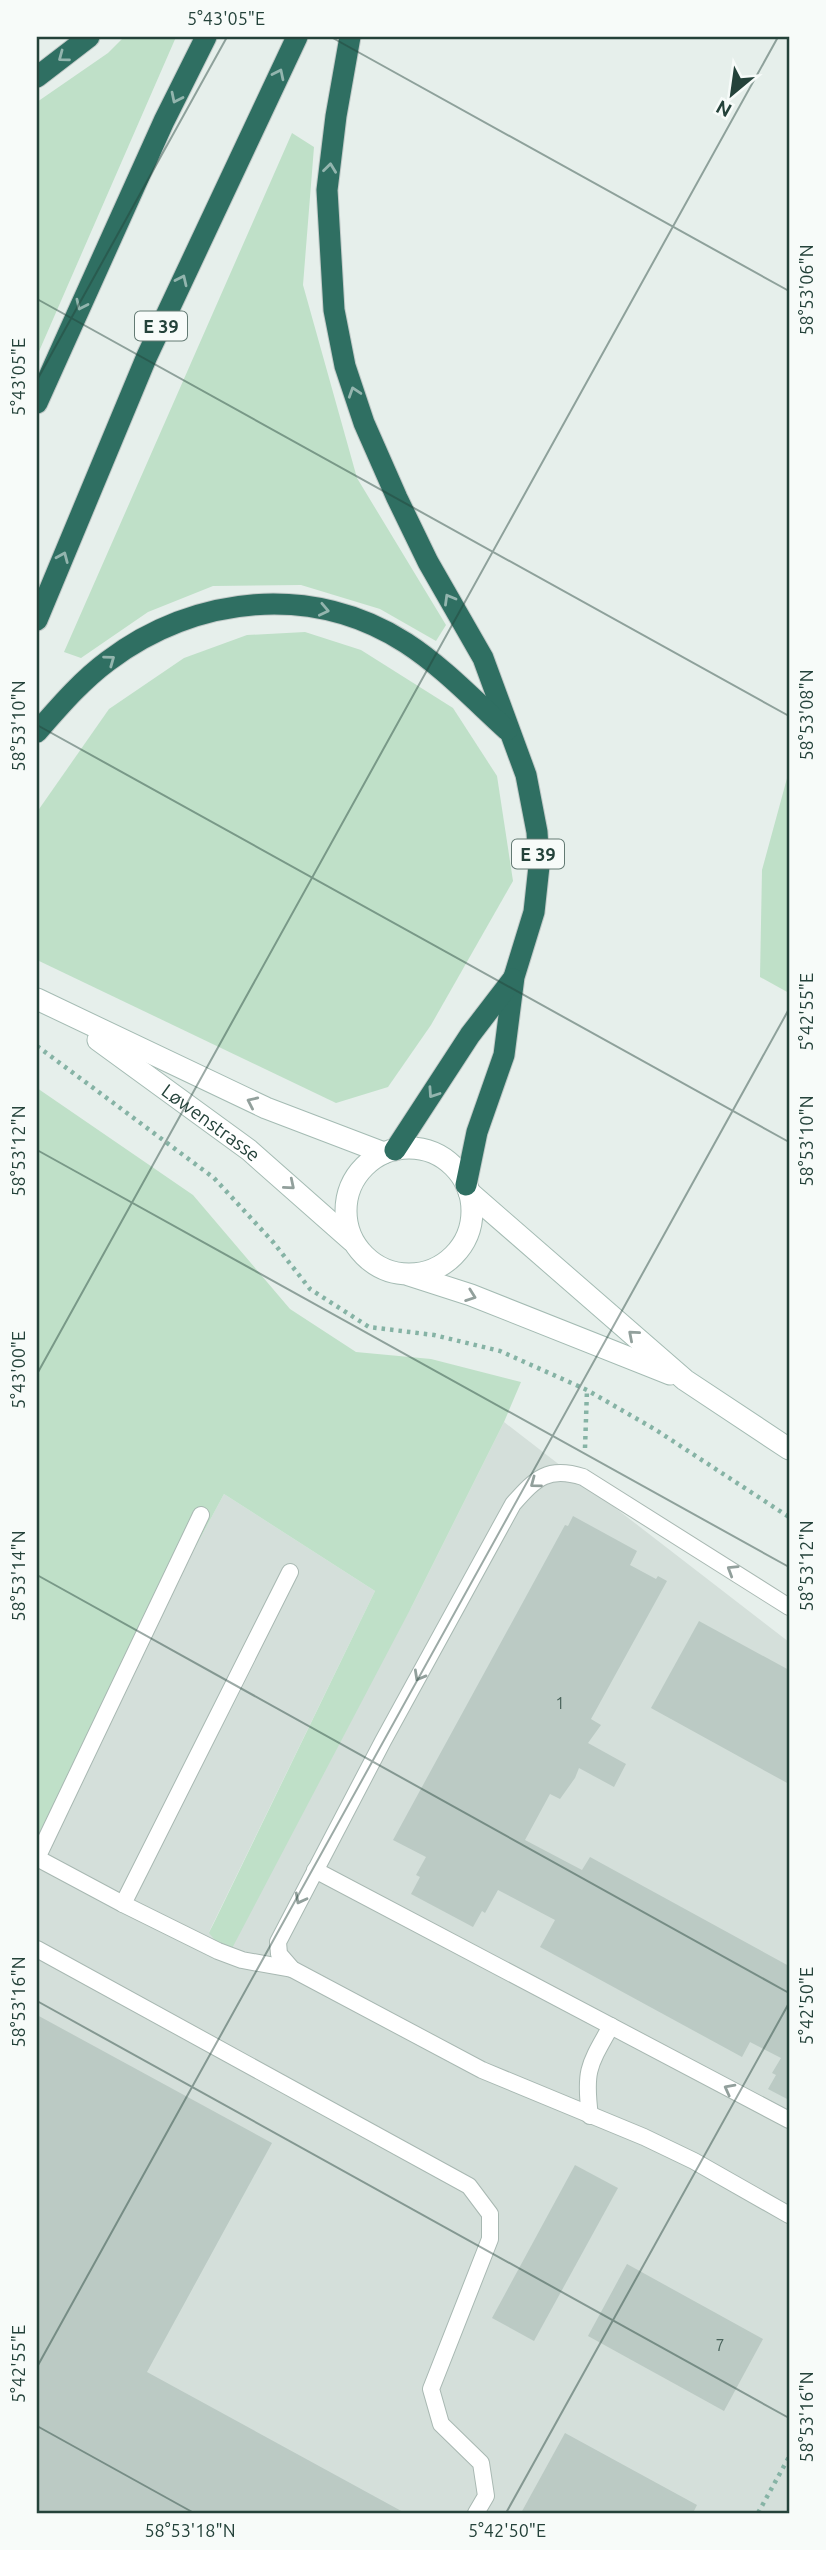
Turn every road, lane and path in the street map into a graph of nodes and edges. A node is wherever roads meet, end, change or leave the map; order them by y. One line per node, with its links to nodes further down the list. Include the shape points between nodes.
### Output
1 (89, 37): 5 (highway, one-way to 5)
2 (206, 37): 6 (highway, one-way to 6)
3 (297, 37): 7 (highway, E 39, one-way to 3, via 147,356)
4 (350, 37): 8 (highway, E 39, one-way to 4, via 483,658 397,498 345,366 334,310 327,190)
5 (37, 76)
6 (37, 403)
7 (37, 620)
8 (509, 731): 9 (highway, E 39, one-way to 8, via 109,660 165,625 233,606 266,603 340,613 404,642); 10 (highway, E 39, via 526,775 539,866 534,912)
9 (37, 732)
10 (514, 978): 13 (highway, E 39, one-way to 13); 14 (highway, E 39, via 504,1055 477,1132)
11 (37, 999): 12 (main road, Løwenstrasse)
12 (60, 1012): 13 (main road, Løwenstrasse, one-way to 12, via 266,1108); 15 (main road, Løwenstrasse, one-way to 15, via 249,1150)
13 (390, 1151): 14 (main road, via 412,1148 444,1159); 15 (main road, via 369,1162 349,1192 346,1209)
14 (468, 1189): 16 (main road, via 472,1213 469,1233 459,1250 426,1273); 17 (main road, one-way to 14)
15 (354, 1244): 16 (main road, via 376,1266)
16 (406, 1275): 17 (main road, one-way to 17, via 471,1295)
17 (685, 1380): 19 (main road)
18 (587, 1390): 20 (path)
19 (789, 1449)
20 (583, 1477): 23 (lane, one-way to 20); 25 (lane, one-way to 25, via 550,1473 533,1481 513,1504)
21 (201, 1516): 24 (lane)
22 (290, 1572): 26 (lane)
23 (789, 1607)
24 (37, 1858): 26 (lane)
25 (315, 1870): 28 (lane, one-way to 28, via 278,1942 279,1954); 29 (lane)
26 (123, 1904): 28 (lane, via 242,1960)
27 (37, 1949): 34 (lane, via 469,2186 490,2214 490,2239 430,2389 441,2424 481,2463 486,2496)
28 (292, 1969): 30 (lane, via 482,2070)
29 (611, 2026): 30 (lane, via 590,2062 586,2084); 31 (lane, one-way to 29)
30 (590, 2116): 32 (lane, via 694,2161)
31 (789, 2120)
32 (789, 2215)
33 (789, 2457): 35 (path)
34 (476, 2513)
35 (758, 2513)

